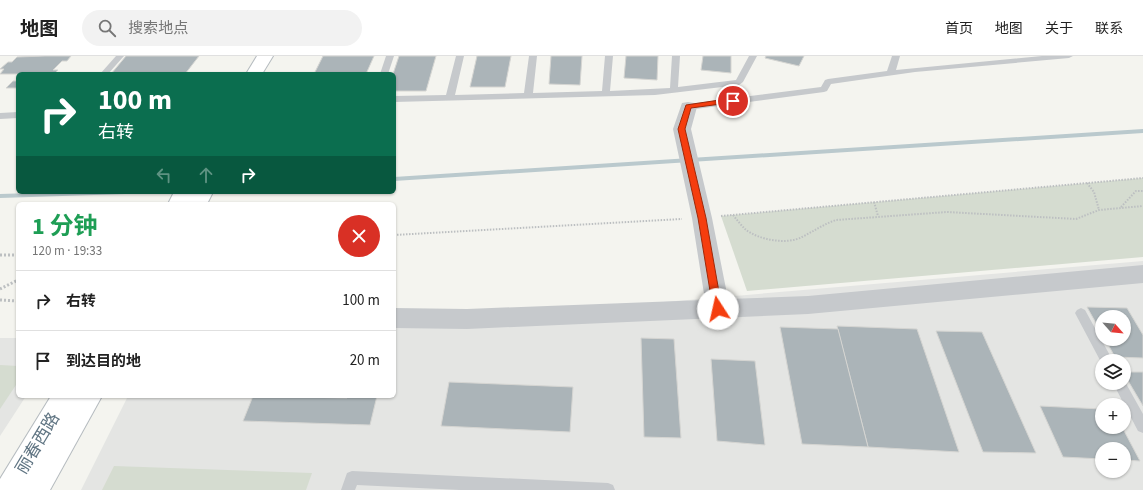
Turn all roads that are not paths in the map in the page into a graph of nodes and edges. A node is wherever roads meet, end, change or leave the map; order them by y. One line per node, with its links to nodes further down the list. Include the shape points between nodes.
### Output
1 (120, 56): 13 (lane)
2 (265, 56): 14 (main road)
3 (278, 56): 15 (main road)
4 (390, 56): 16 (lane)
5 (460, 56): 21 (lane)
6 (534, 56): 20 (lane)
7 (609, 56): 19 (lane)
8 (676, 56): 18 (lane)
9 (753, 56): 18 (lane, via 740,82)
10 (896, 56): 17 (lane)
11 (1069, 56): 12 (lane)
12 (1039, 57): 17 (lane)
13 (106, 72)
14 (255, 72)
15 (268, 72)
16 (385, 72)
17 (891, 73): 23 (lane, via 828,82 824,89)
18 (674, 90): 19 (lane)
19 (606, 93): 20 (lane)
20 (528, 95): 21 (lane)
21 (450, 97): 22 (lane)
22 (396, 99)
23 (688, 106): 27 (street, via 682,129 702,215)
24 (16, 115): 25 (lane)
25 (0, 116)
26 (1143, 274): 27 (street, via 808,305)
27 (718, 309): 29 (street, via 467,319)
28 (1080, 313): 30 (lane)
29 (396, 318)
30 (1103, 354)
31 (1123, 390): 34 (lane)
32 (64, 398): 35 (main road, 丽春西路)
33 (88, 398): 36 (main road, 丽春西路)
34 (1143, 427)
35 (8, 490)
36 (35, 490)
37 (348, 490): 38 (lane, via 352,478)
38 (608, 490)

